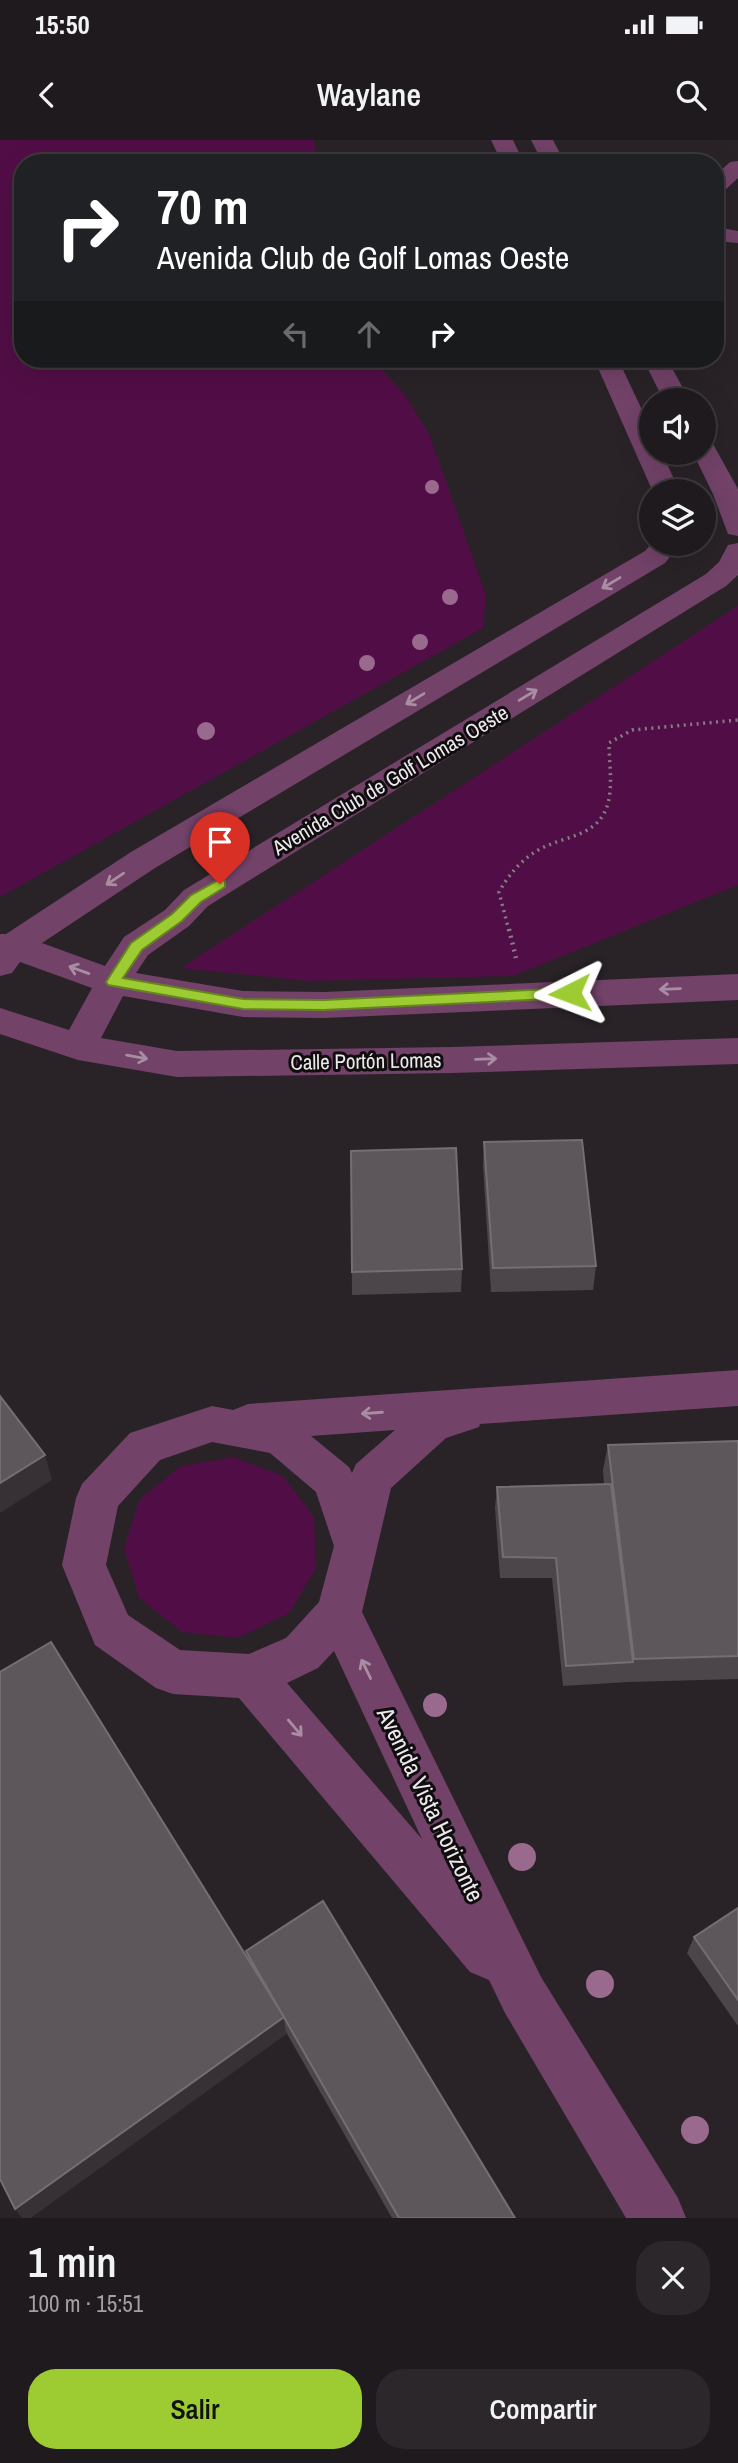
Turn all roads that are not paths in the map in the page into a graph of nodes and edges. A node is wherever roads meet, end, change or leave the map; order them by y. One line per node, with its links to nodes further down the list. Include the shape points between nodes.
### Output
1 (738, 167): 2 (street)
2 (724, 180)
3 (610, 368): 7 (street)
4 (660, 368): 5 (street)
5 (670, 388)
6 (712, 465): 8 (street)
7 (661, 479)
8 (738, 527)
9 (738, 551): 12 (street, Avenida Club de Golf Lomas Oeste, one-way to 9, via 716,580)
10 (656, 556): 11 (street, one-way to 11)
11 (143, 860): 12 (street); 13 (street, one-way to 13)
12 (196, 898): 14 (street, Avenida Club de Golf Lomas Oeste, via 177,918 136,946)
13 (4, 952): 14 (street, one-way to 13)
14 (113, 982): 15 (street, one-way to 14, via 324,1005 243,1004); 17 (street, Avenida Club de Golf Lomas Oeste)
15 (738, 987)
16 (0, 1021): 17 (street, Calle Portón Lomas)
17 (78, 1047): 18 (street, Calle Portón Lomas, one-way to 18, via 177,1064)
18 (738, 1051)
19 (738, 1388): 20 (street)
20 (489, 1405): 21 (street, one-way to 21); 22 (street, via 431,1425 371,1478)
21 (212, 1424): 22 (street, via 281,1437 334,1480); 24 (street, via 145,1446 97,1498 84,1565 111,1630 173,1672)
22 (356, 1545): 23 (street)
23 (340, 1613): 24 (street, via 302,1653); 25 (street, Avenida Vista Horizonte, one-way to 23)
24 (251, 1676): 25 (street, Avenida Vista Horizonte, one-way to 25)
25 (523, 1995): 26 (street, Avenida Vista Horizonte)
26 (658, 2218)

